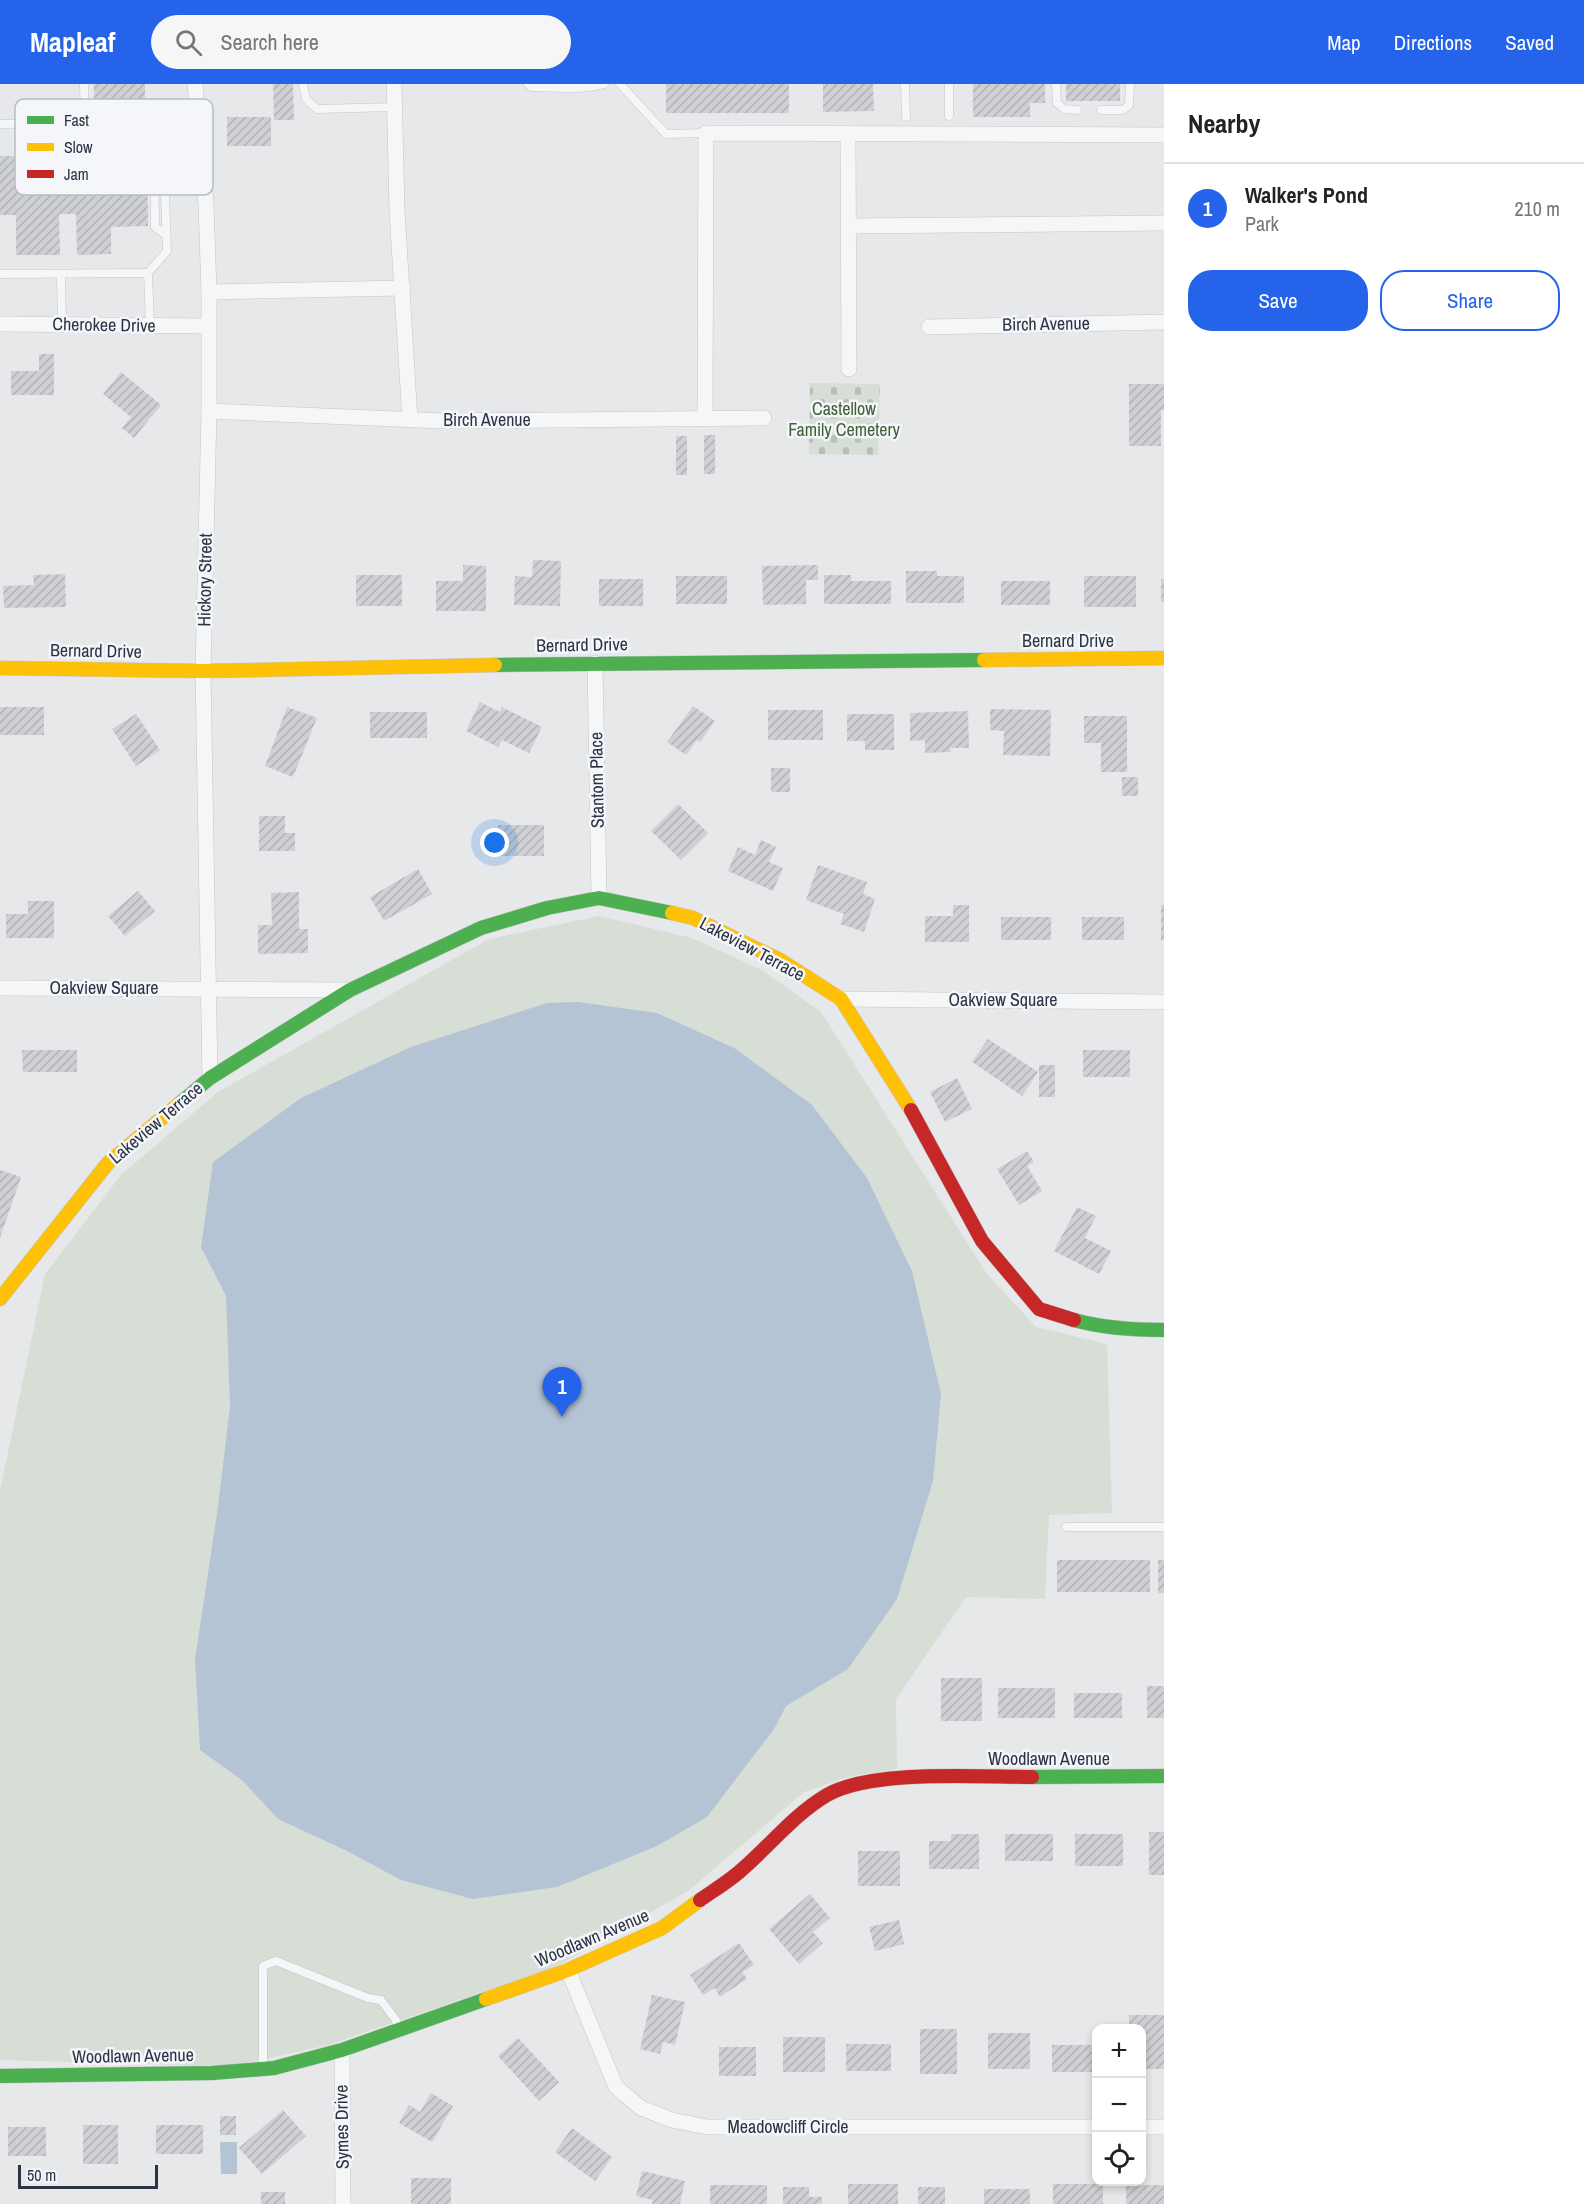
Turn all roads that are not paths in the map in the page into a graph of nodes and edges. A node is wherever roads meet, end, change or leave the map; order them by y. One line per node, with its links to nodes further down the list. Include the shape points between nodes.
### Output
1 (84, 84): 13 (lane)
2 (195, 84): 14 (street, Hickory Street)
3 (303, 84): 15 (lane, via 306,99 317,109)
4 (394, 84): 15 (street)
5 (604, 84): 12 (lane)
6 (620, 84): 22 (lane, via 666,134)
7 (905, 84): 19 (lane)
8 (949, 84): 18 (lane)
9 (1056, 84): 16 (lane, via 1057,104)
10 (1130, 84): 17 (lane, via 1129,105 1123,110)
11 (530, 85): 12 (lane)
12 (579, 86)
13 (84, 99)
14 (196, 99)
15 (395, 107): 34 (street)
16 (1077, 110)
17 (1101, 110)
18 (949, 116)
19 (906, 117)
20 (0, 124): 21 (lane)
21 (15, 124)
22 (706, 134): 23 (street); 45 (street)
23 (848, 134): 24 (street); 29 (street)
24 (1164, 135)
25 (155, 195): 30 (lane, via 155,227)
26 (165, 195): 30 (lane)
27 (205, 195): 35 (street, Hickory Street)
28 (1164, 223): 29 (street)
29 (849, 226): 42 (street)
30 (166, 235): 31 (lane, via 167,251)
31 (148, 273): 33 (lane); 39 (lane)
32 (0, 274): 33 (lane)
33 (61, 274): 38 (lane)
34 (403, 288): 35 (street); 46 (street)
35 (208, 292): 40 (street, Hickory Street)
36 (1164, 322): 41 (street, Birch Avenue)
37 (0, 324): 38 (street, Cherokee Drive)
38 (62, 324): 39 (street, Cherokee Drive)
39 (150, 325): 40 (street, Cherokee Drive)
40 (207, 326): 43 (street, Hickory Street)
41 (928, 327)
42 (849, 369)
43 (209, 411): 46 (street, Birch Avenue); 50 (street, Hickory Street)
44 (765, 418): 45 (street, Birch Avenue)
45 (705, 419): 46 (street, Birch Avenue)
46 (410, 420)
47 (1164, 658): 48 (street, Bernard Drive)
48 (595, 663): 50 (street, Bernard Drive); 51 (street, Stantom Place)
49 (0, 668): 50 (street, Bernard Drive)
50 (203, 671): 53 (street, Hickory Street)
51 (599, 898): 54 (street, Lakeview Terrace, via 547,908 481,928); 55 (street, Lakeview Terrace, via 693,918 780,960)
52 (0, 988): 53 (street, Oakview Square)
53 (208, 988): 54 (street, Lakeview Terrace); 57 (street, Hickory Street)
54 (350, 990): 57 (street, Lakeview Terrace)
55 (841, 999): 56 (street, Oakview Square); 59 (street, Lakeview Terrace, via 912,1112 981,1241 1039,1309 1092,1325)
56 (1164, 1002)
57 (210, 1078): 58 (street, Lakeview Terrace, via 108,1163)
58 (0, 1299)
59 (1164, 1330)
60 (1066, 1527): 61 (lane)
61 (1164, 1527)
62 (1164, 1776): 63 (street, Woodlawn Avenue, via 933,1777 857,1784 829,1794 807,1809 738,1874 662,1928)
63 (568, 1970): 64 (street, Woodlawn Avenue); 68 (street, Meadowcliff Circle, via 616,2087 641,2108 672,2121 707,2127)
64 (400, 2030): 65 (street, Woodlawn Avenue); 66 (lane, via 381,2000 276,1961 262,1966)
65 (342, 2050): 66 (street, Woodlawn Avenue); 71 (street, Symes Drive)
66 (263, 2069): 67 (street, Woodlawn Avenue)
67 (0, 2076)
68 (1092, 2127)
69 (1146, 2127): 70 (street)
70 (1164, 2127)
71 (343, 2204)

